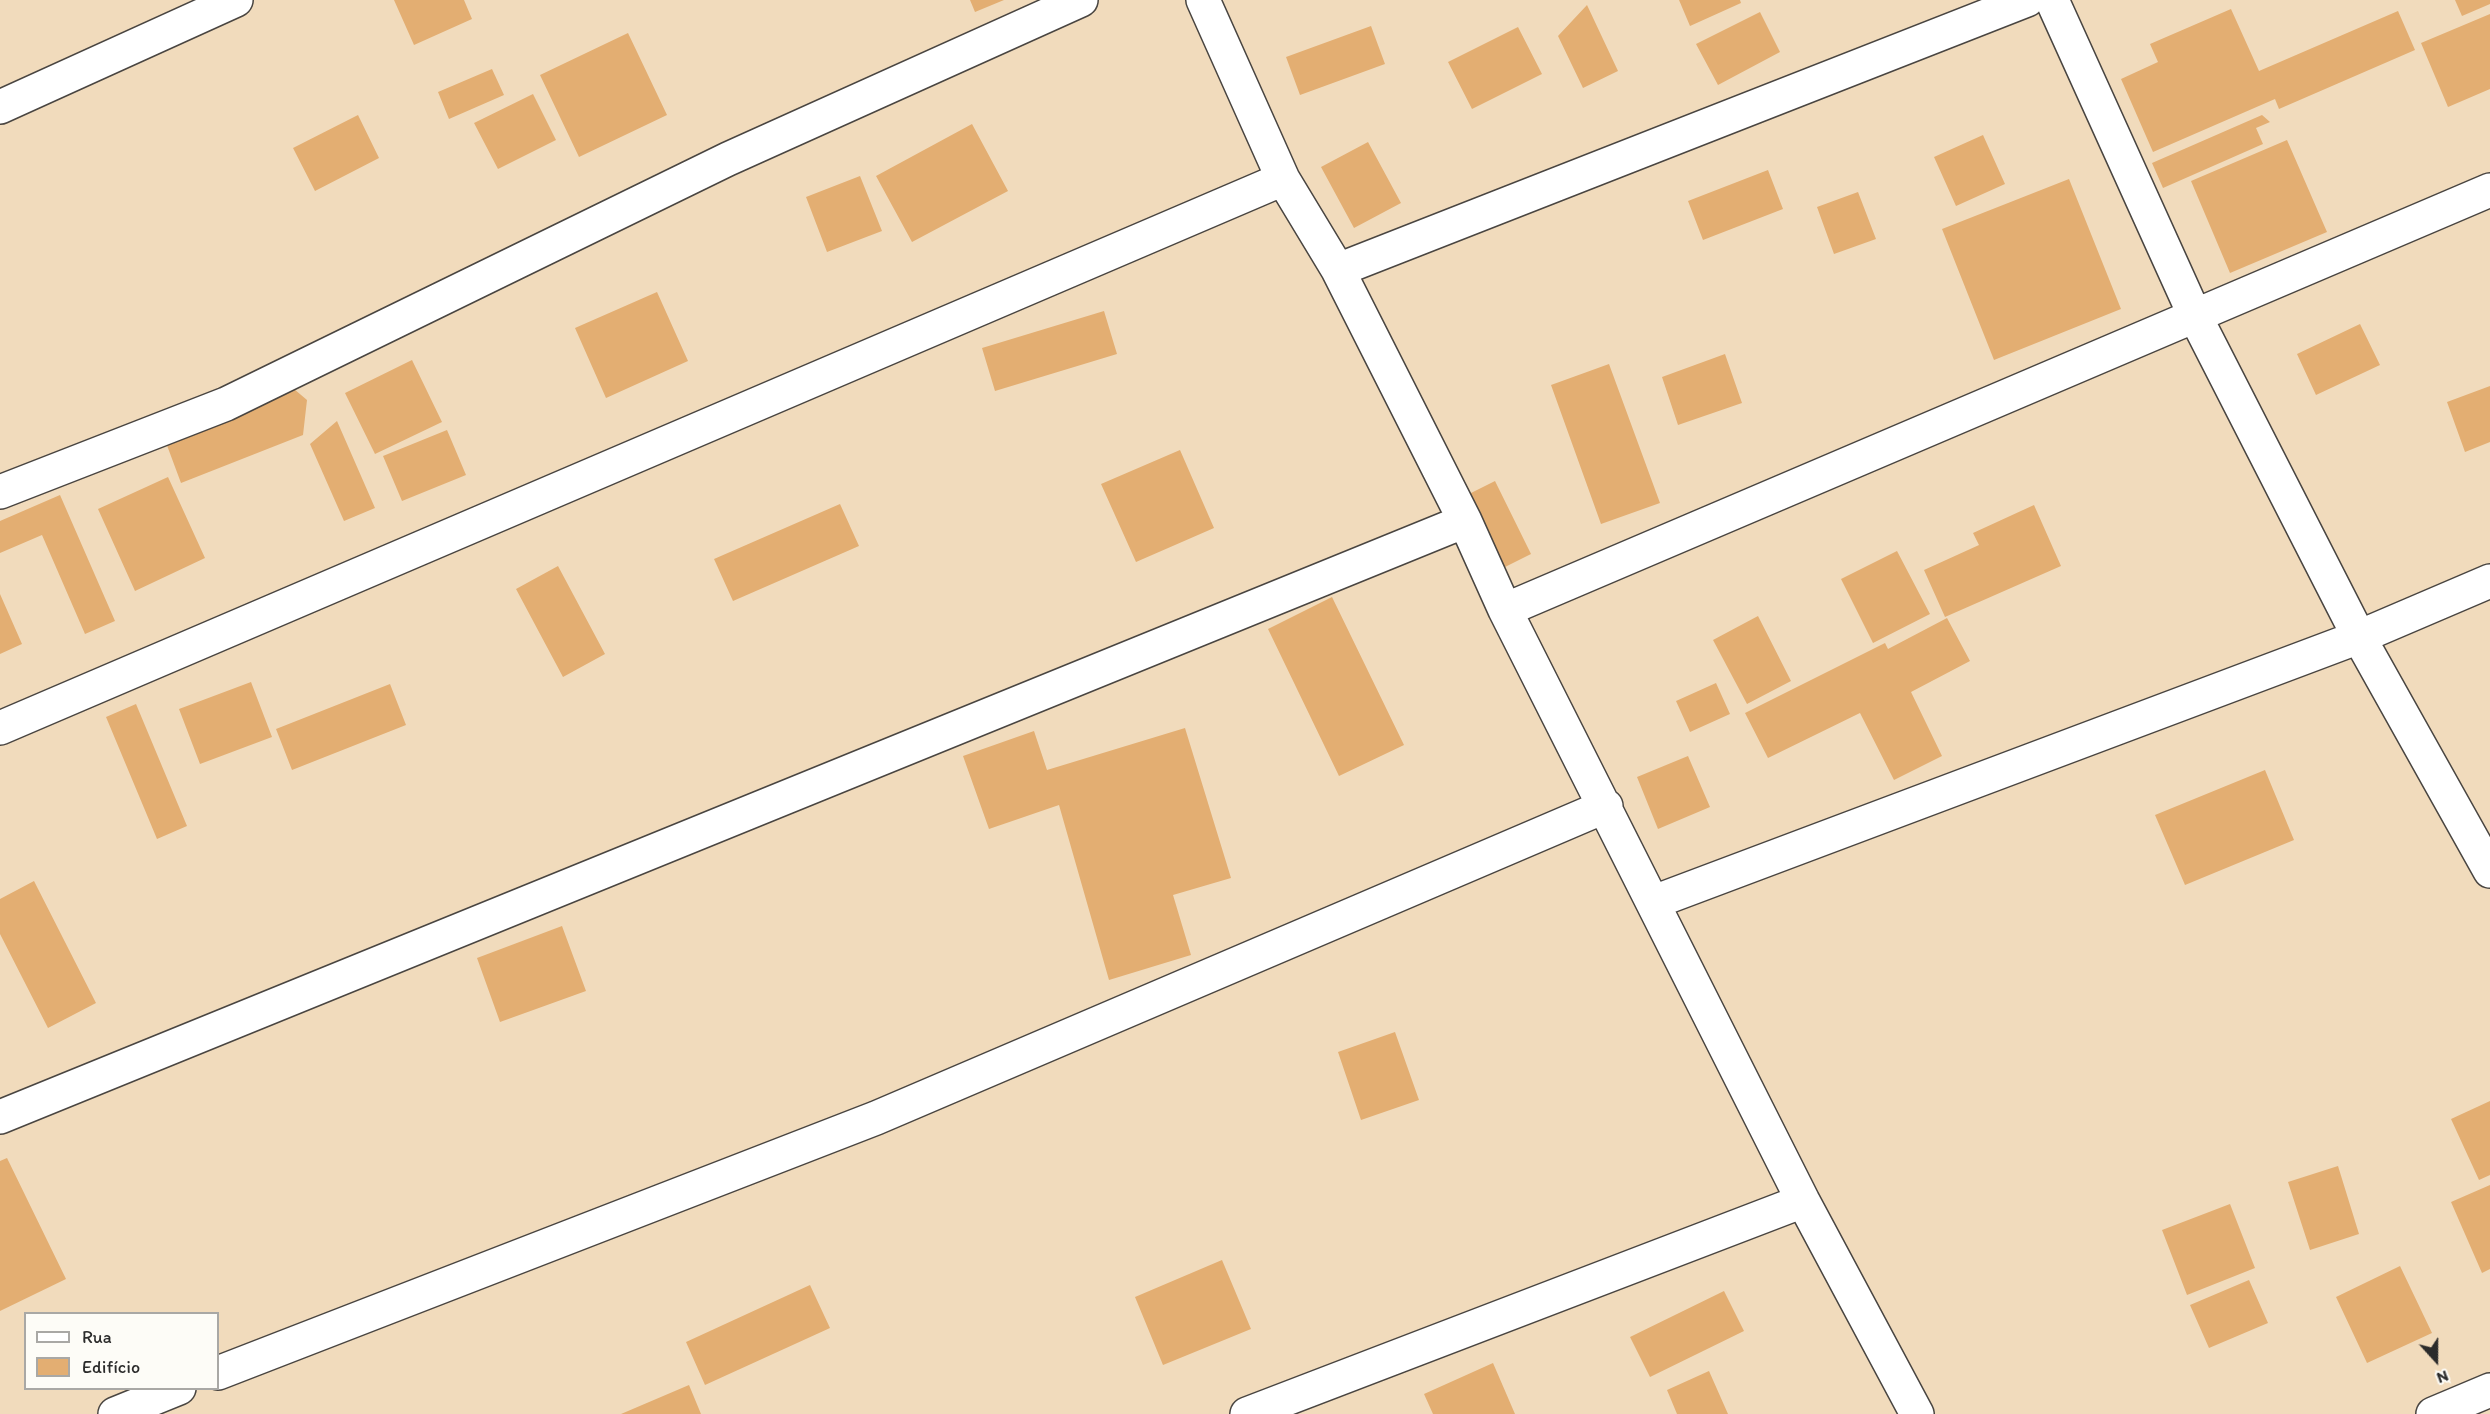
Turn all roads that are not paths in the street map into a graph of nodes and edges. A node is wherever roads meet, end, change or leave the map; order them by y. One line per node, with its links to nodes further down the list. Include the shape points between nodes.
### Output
1 (236, 0): 6 (street)
2 (1081, 0): 11 (street, via 728,159 226,404)
3 (1203, 0): 7 (street)
4 (2027, 0): 9 (street)
5 (2052, 0): 10 (street)
6 (0, 107)
7 (1283, 179): 9 (street); 16 (street)
8 (2490, 190): 10 (street)
9 (1338, 270): 12 (street)
10 (2195, 316): 14 (street); 15 (street)
11 (0, 492)
12 (1465, 521): 14 (street); 20 (street)
13 (2490, 581): 15 (street)
14 (1505, 610): 17 (street)
15 (2359, 637): 18 (street); 19 (street)
16 (0, 728)
17 (1606, 806): 19 (street); 22 (street, via 876,1118)
18 (2490, 871)
19 (1654, 902): 21 (street)
20 (0, 1117)
21 (1803, 1201): 26 (street); 27 (street)
22 (219, 1373)
23 (176, 1390): 25 (street)
24 (2490, 1390): 28 (street)
25 (115, 1414)
26 (1247, 1414)
27 (1917, 1414)
28 (2433, 1414)

